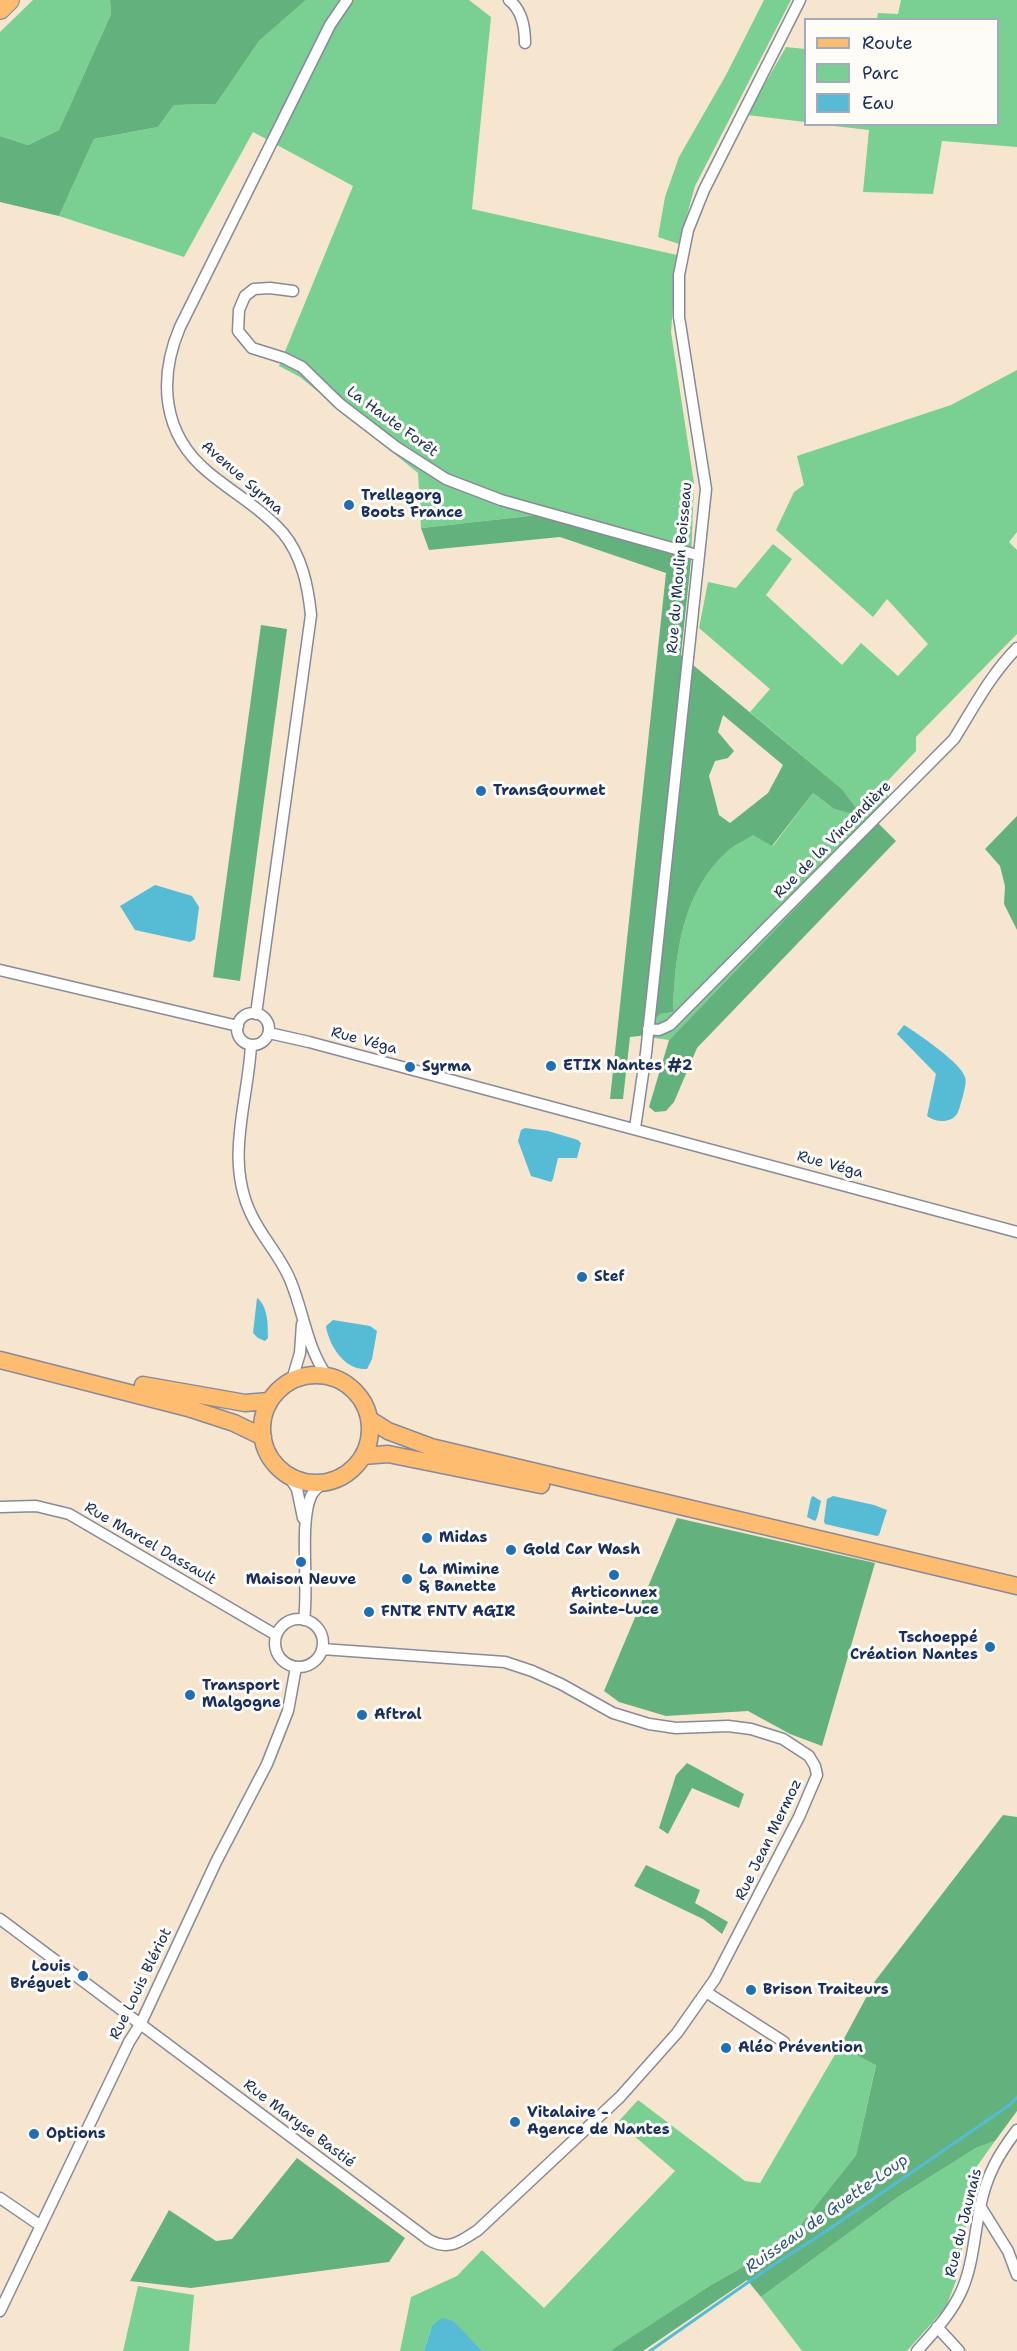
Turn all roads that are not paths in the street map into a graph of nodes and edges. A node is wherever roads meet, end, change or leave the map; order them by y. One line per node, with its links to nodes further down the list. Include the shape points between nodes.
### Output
1 (9, 0): 5 (highway)
2 (347, 0): 11 (street, Avenue Syrma, via 330,25 180,327 167,368 169,410 185,448 201,467 270,519 284,535 309,593 311,615)
3 (509, 0): 6 (street, via 516,5)
4 (800, 0): 8 (street, Rue du Moulin Boisseau, via 704,190 688,230 680,275 679,317 706,489)
5 (0, 9)
6 (525, 43)
7 (293, 291): 8 (street, La Haute Forêt, via 254,289 245,296 239,310 238,331 252,348 302,367 340,404 396,447 446,479 501,500)
8 (698, 555): 13 (street, Rue du Moulin Boisseau)
9 (1017, 648): 13 (street, Rue de la Vincendière, via 1006,658 954,739 670,1025)
10 (0, 970): 12 (street)
11 (256, 1014): 12 (street, via 247,1015); 14 (street, via 268,1023)
12 (238, 1026): 15 (street, via 239,1036)
13 (648, 1029): 16 (street, Rue du Moulin Boisseau)
14 (269, 1034): 15 (street, via 260,1044); 16 (street, Rue Véga)
15 (251, 1045): 18 (street, via 237,1144 238,1173 252,1216 287,1272)
16 (630, 1127): 17 (street, Rue Véga)
17 (1017, 1232)
18 (302, 1315): 20 (street, via 314,1356); 21 (street, via 300,1353)
19 (0, 1359): 22 (main road, via 245,1404); 24 (main road, via 188,1408 246,1427)
20 (327, 1376): 21 (main road); 23 (main road, via 356,1393)
21 (292, 1380): 22 (main road)
22 (269, 1401): 24 (main road, via 263,1418)
23 (369, 1419): 25 (main road); 29 (main road, via 388,1431 431,1447)
24 (263, 1437): 26 (main road, via 272,1460)
25 (363, 1456): 27 (main road, via 339,1478); 29 (main road, via 388,1454 651,1508)
26 (288, 1475): 27 (main road, via 308,1482); 30 (street, via 297,1489)
27 (324, 1482): 30 (street, via 310,1500)
28 (0, 1507): 33 (street, Rue Marcel Dassault, via 36,1506 69,1514)
29 (740, 1521): 31 (main road)
30 (306, 1533): 32 (street)
31 (1017, 1586)
32 (304, 1620): 33 (street, via 284,1624); 34 (street, via 320,1631)
33 (276, 1635): 35 (street, via 279,1656)
34 (322, 1649): 35 (street, via 309,1665); 37 (street, Rue Jean Mermoz, via 505,1662 561,1684 613,1713 676,1728 751,1729 783,1739 809,1756 816,1775 799,1817)
35 (296, 1667): 38 (street, Rue Louis Blériot, via 288,1711 267,1764)
36 (0, 1919): 38 (street, Rue Maryse Bastié)
37 (706, 1992): 39 (street); 44 (street, Rue Jean Mermoz, via 677,2033 620,2097 478,2230 452,2245)
38 (141, 2023): 43 (street, Rue Louis Blériot); 44 (street, Rue Maryse Bastié)
39 (784, 2042)
40 (1017, 2130): 42 (street, Rue du Jaunais, via 998,2155)
41 (0, 2199): 43 (street)
42 (980, 2206): 45 (street, via 1008,2251); 47 (street, Rue du Jaunais, via 961,2293)
43 (41, 2226): 46 (street, Rue Louis Blériot)
44 (441, 2246)
45 (1017, 2275)
46 (0, 2311)
47 (937, 2327): 48 (street, Rue du Jaunais); 49 (street)
48 (917, 2351)
49 (958, 2351)

